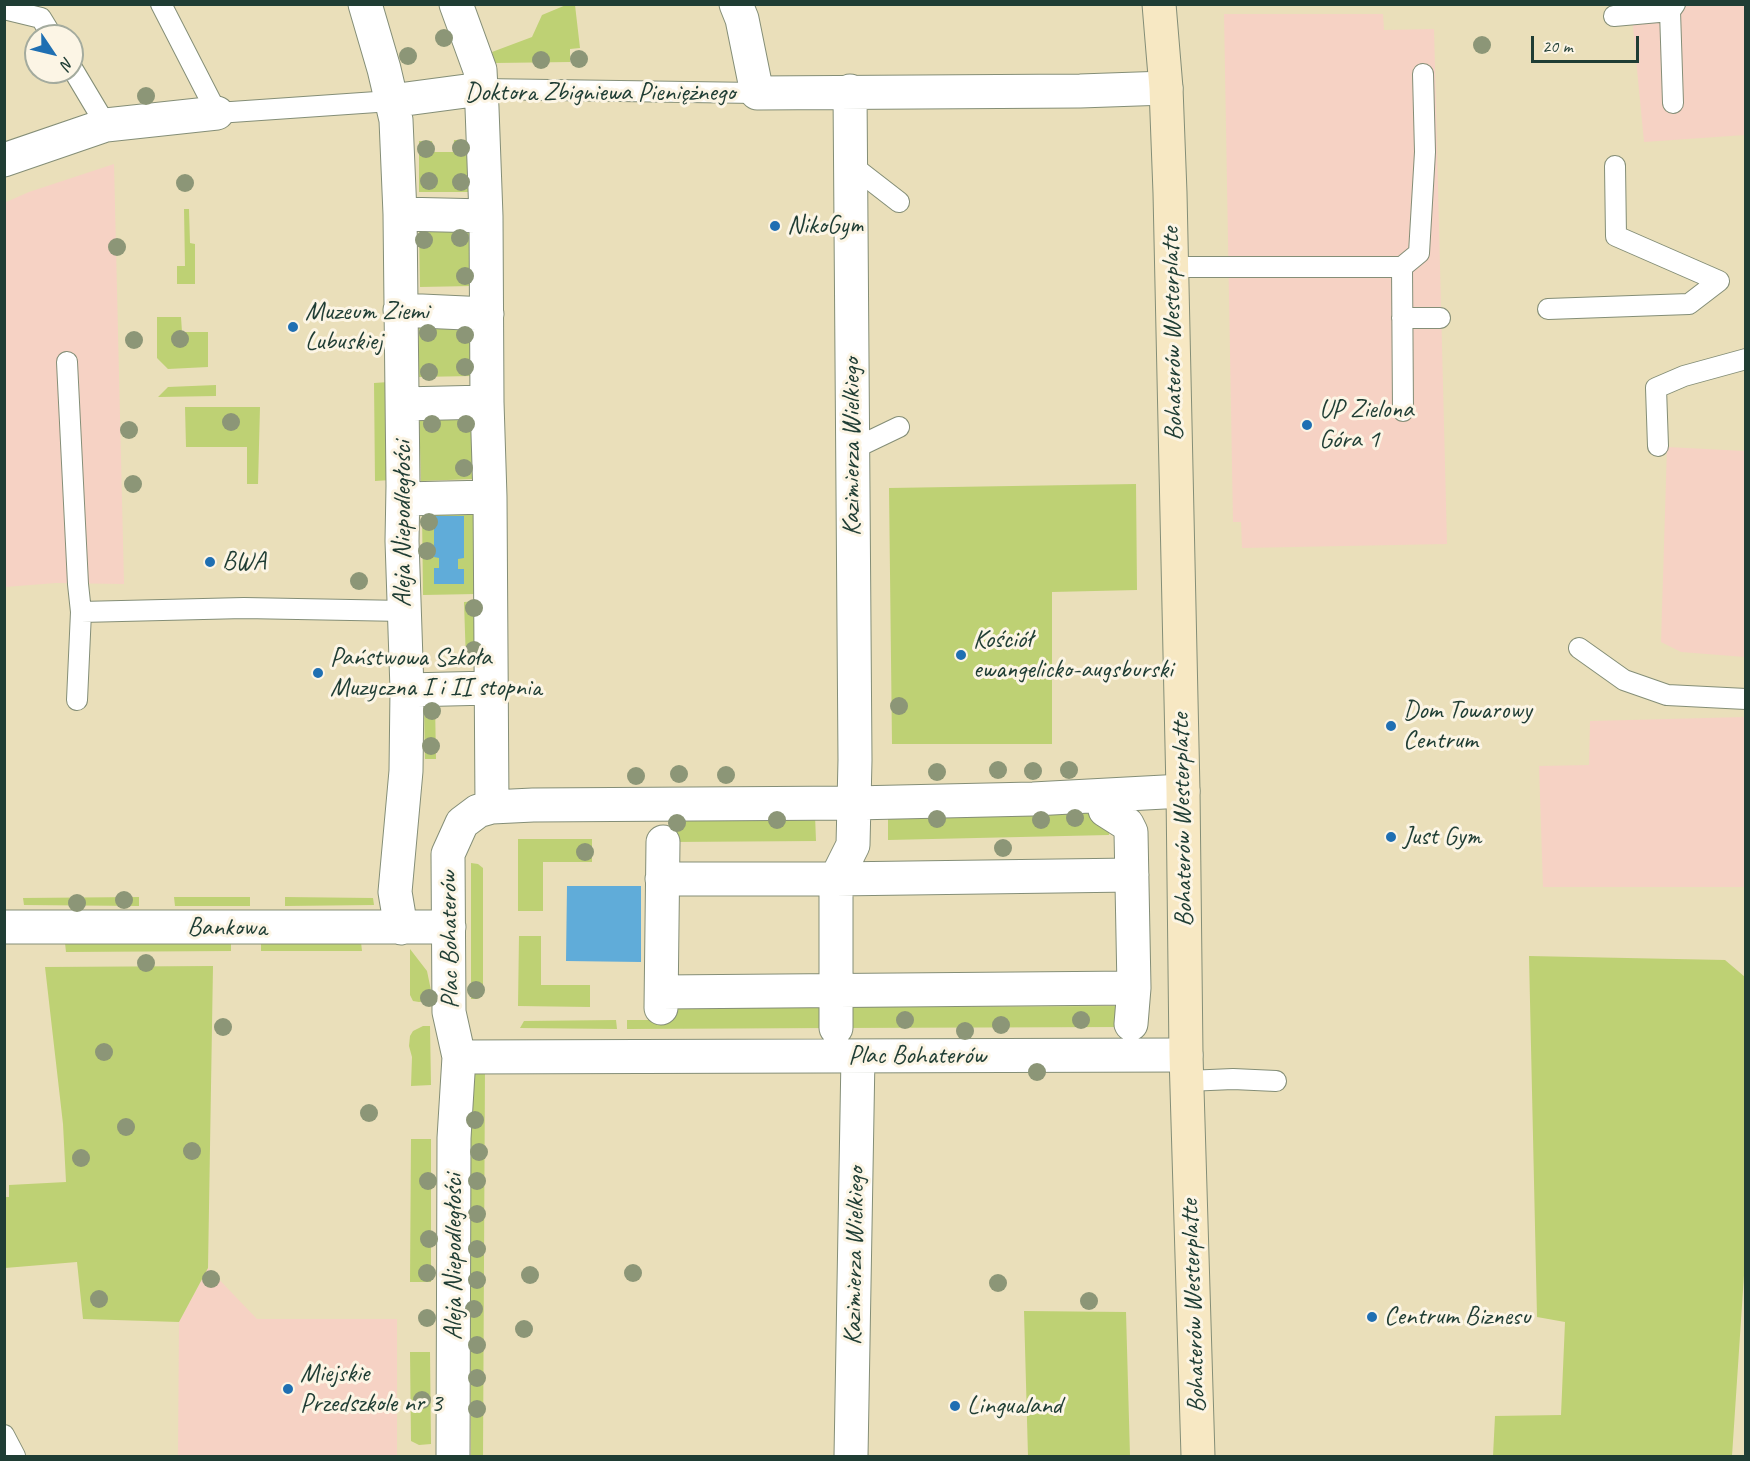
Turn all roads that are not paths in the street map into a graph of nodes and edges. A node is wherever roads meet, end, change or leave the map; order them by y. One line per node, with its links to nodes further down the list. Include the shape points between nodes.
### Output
1 (161, 4): 18 (lane)
2 (365, 4): 17 (street, Aleja Niepodległości)
3 (456, 4): 15 (street, via 480,70)
4 (736, 4): 14 (street)
5 (1160, 4): 12 (street, Bohaterów Westerplatte)
6 (1672, 8): 8 (lane); 16 (lane)
7 (4, 9): 9 (lane, via 41,18)
8 (1614, 16)
9 (45, 24)
10 (1423, 74): 27 (lane, via 1425,152 1419,253)
11 (82, 84): 19 (lane)
12 (1166, 88): 13 (street, Doktora Zbigniewa Pieniężnego); 26 (street, Bohaterów Westerplatte)
13 (849, 91): 14 (street, Doktora Zbigniewa Pieniężnego); 20 (street, Kazimierza Wielkiego)
14 (757, 93): 15 (lane, Doktora Zbigniewa Pieniężnego)
15 (482, 99): 17 (street); 25 (street)
16 (1673, 103)
17 (394, 111): 18 (lane); 24 (street, Aleja Niepodległości)
18 (217, 113): 19 (street)
19 (106, 125): 21 (street)
20 (849, 155): 23 (lane, via 859,171); 40 (street, Kazimierza Wielkiego)
21 (4, 160)
22 (1615, 166): 29 (lane, via 1616,236 1719,281 1689,304)
23 (899, 202)
24 (400, 214): 25 (street); 28 (street, Aleja Niepodległości)
25 (486, 216): 30 (street)
26 (1172, 267): 27 (lane); 50 (street, Bohaterów Westerplatte)
27 (1402, 267): 31 (lane)
28 (400, 309): 30 (street); 36 (street, Aleja Niepodległości)
29 (1548, 309)
30 (487, 314): 35 (street)
31 (1402, 318): 32 (lane); 37 (lane)
32 (1440, 318)
33 (1746, 359): 39 (lane, via 1656,388)
34 (67, 362): 44 (lane)
35 (487, 402): 36 (street); 41 (street)
36 (402, 404): 42 (street, Aleja Niepodległości)
37 (1402, 411)
38 (899, 427): 40 (lane)
39 (1658, 446)
40 (851, 450): 51 (street, Kazimierza Wielkiego)
41 (490, 497): 42 (street); 46 (street)
42 (403, 499): 43 (street, Aleja Niepodległości)
43 (404, 611): 44 (lane, via 244,608); 47 (street, Aleja Niepodległości)
44 (81, 612): 49 (lane)
45 (1580, 648): 48 (lane, via 1624,681 1667,695)
46 (491, 688): 47 (street); 52 (street)
47 (407, 690): 60 (street, Aleja Niepodległości, via 406,771 395,892)
48 (1746, 699)
49 (76, 700)
50 (1183, 791): 51 (street, Plac Bohaterów); 67 (street, Bohaterów Westerplatte)
51 (854, 803): 52 (street, Plac Bohaterów); 57 (street, Kazimierza Wielkiego, via 853,845)
52 (492, 807): 59 (street, Plac Bohaterów, via 478,811 462,823 448,854)
53 (1105, 810): 55 (street, via 1127,824 1131,832)
54 (663, 842): 56 (street)
55 (1132, 875): 57 (street); 61 (street)
56 (662, 879): 57 (street); 62 (street, via 661,1000)
57 (836, 879): 62 (street)
58 (4, 927): 60 (street, Bankowa)
59 (449, 927): 60 (street, Bankowa); 66 (street, Plac Bohaterów, via 449,1012)
60 (401, 928)
61 (1134, 988): 62 (street); 63 (street)
62 (836, 991): 64 (street)
63 (1131, 1024)
64 (836, 1028)
65 (858, 1056): 66 (street, Plac Bohaterów); 67 (street, Plac Bohaterów); 72 (street, Kazimierza Wielkiego)
66 (459, 1057): 71 (street, Aleja Niepodległości, via 454,1138)
67 (1187, 1068): 68 (lane, via 1233,1079); 73 (street, Bohaterów Westerplatte)
68 (1276, 1081)
69 (4, 1435): 70 (lane)
70 (15, 1456)
71 (453, 1456)
72 (851, 1456)
73 (1198, 1456)

